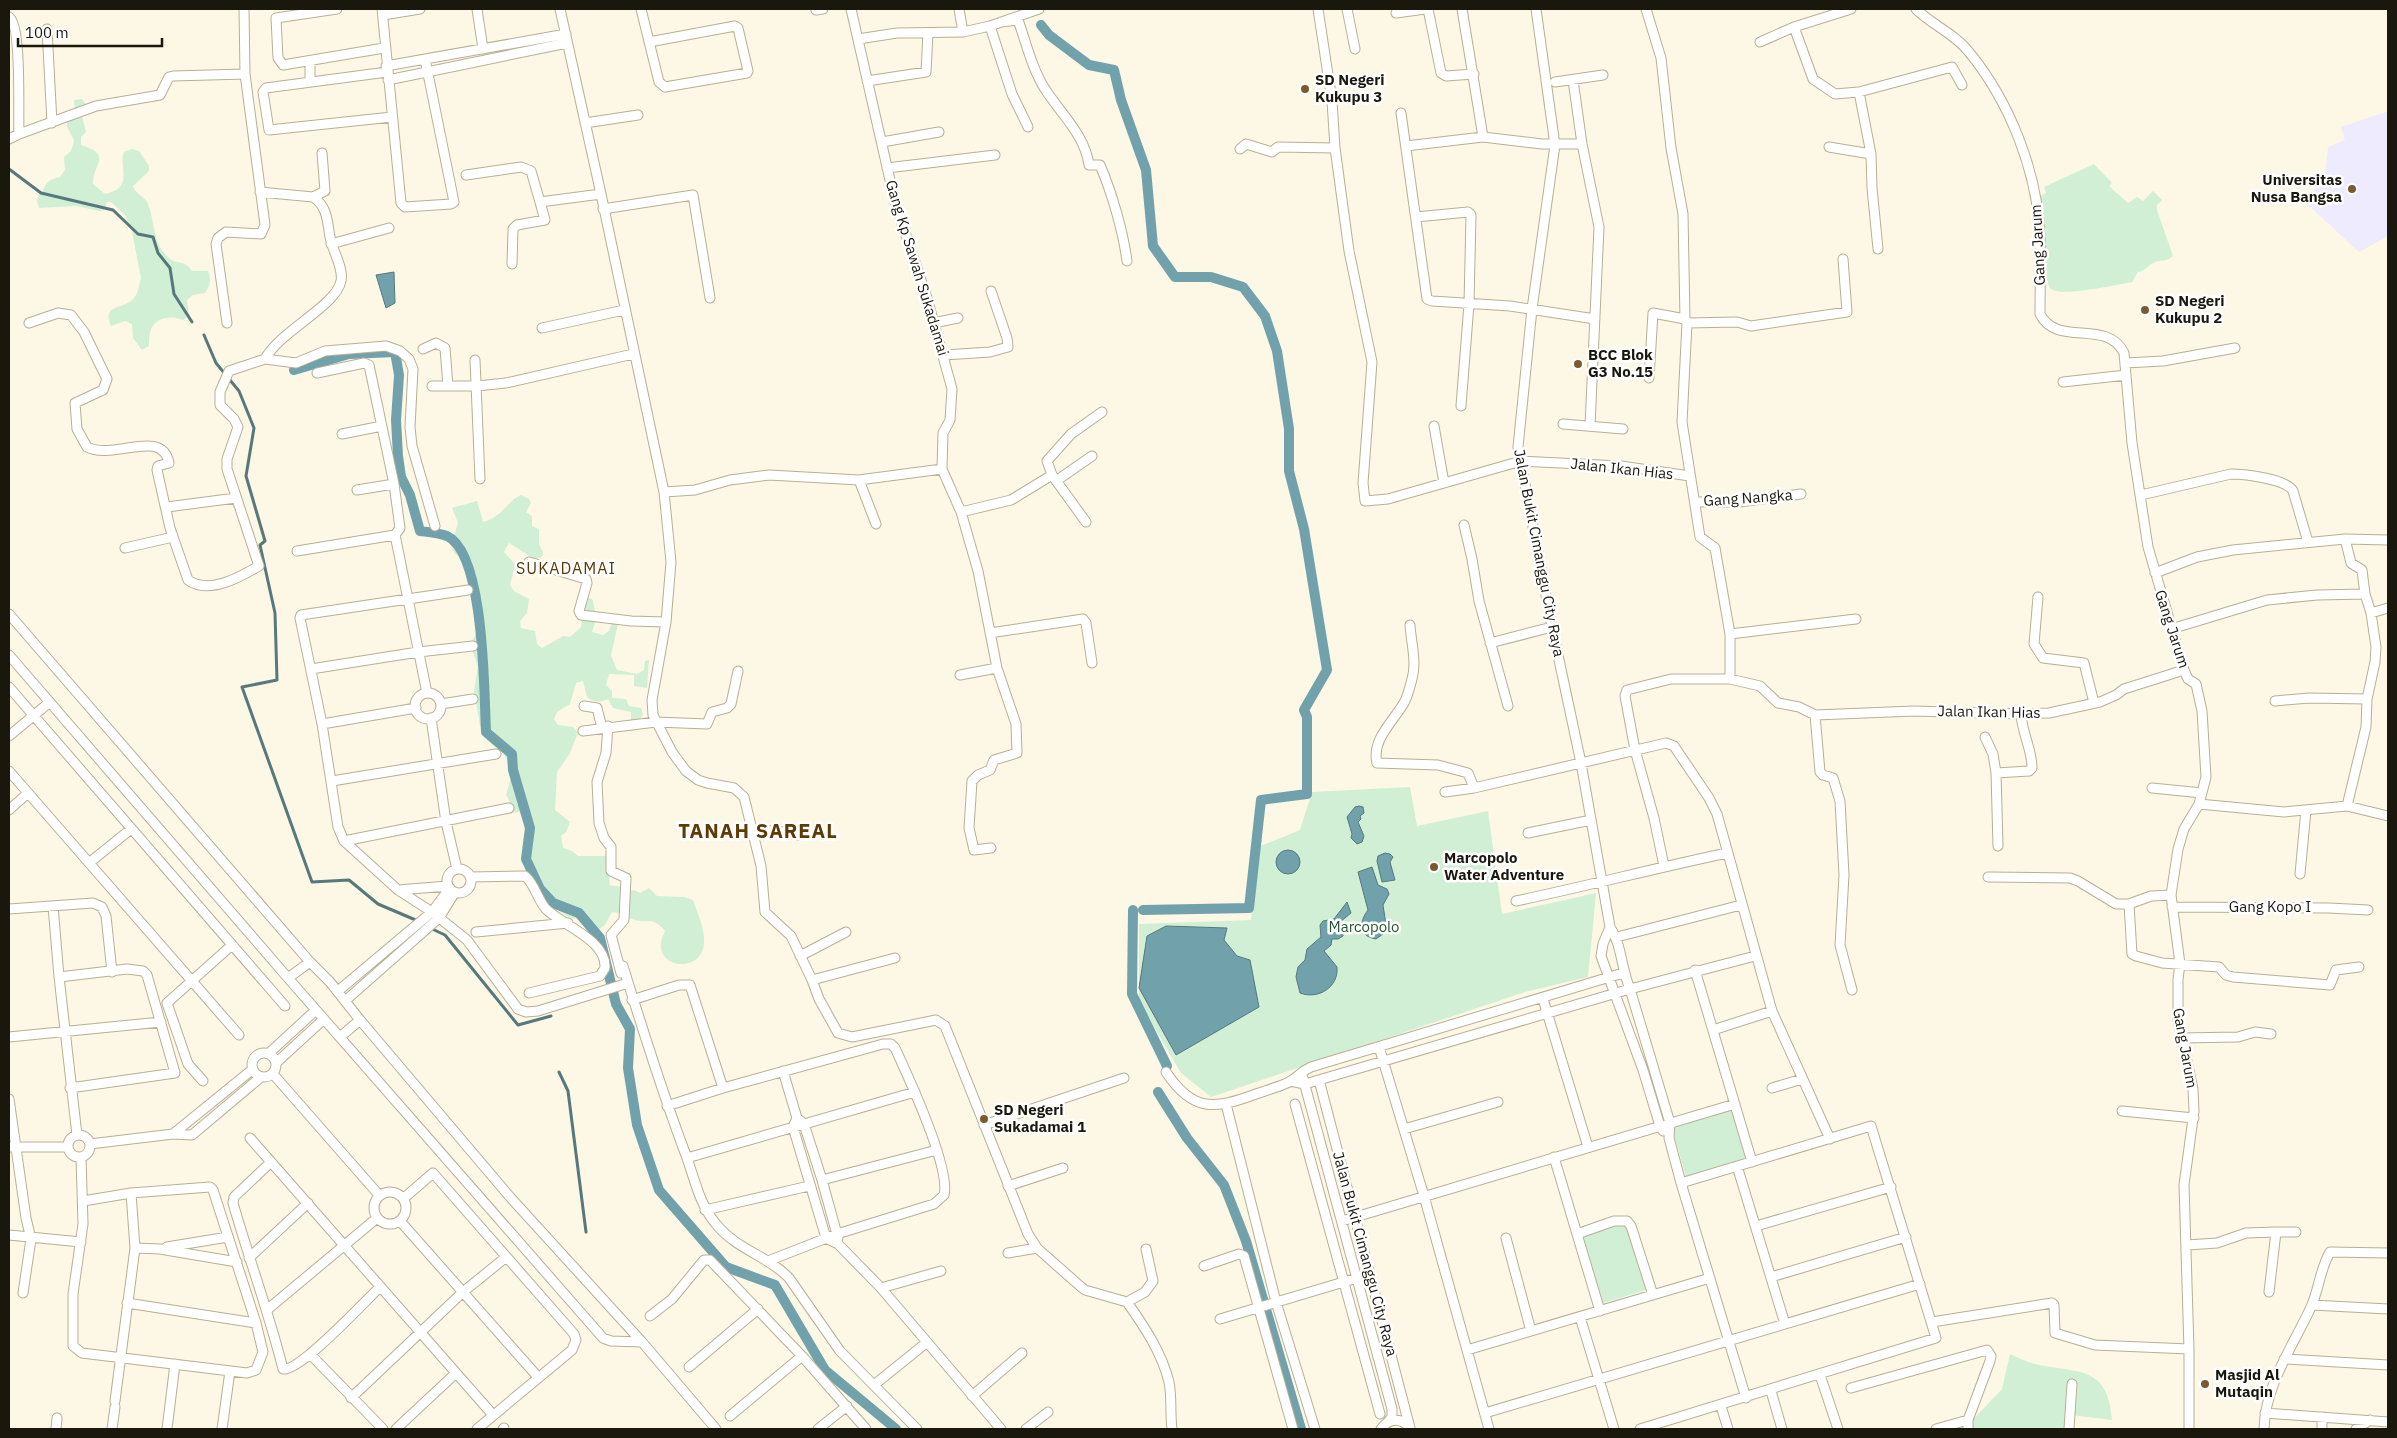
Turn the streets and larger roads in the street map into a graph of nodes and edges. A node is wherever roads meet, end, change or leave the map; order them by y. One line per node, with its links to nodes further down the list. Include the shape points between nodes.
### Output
1 (244, 9): 40 (street)
2 (337, 9): 37 (street, via 276,18 281,63)
3 (420, 9): 18 (street)
4 (477, 9): 33 (street)
5 (560, 9): 27 (street)
6 (641, 9): 29 (street)
7 (851, 9): 28 (street, Gang Kp Sawah Sukadamai)
8 (959, 9): 25 (street)
9 (1039, 9): 21 (street)
10 (1318, 9): 65 (street, via 1332,101)
11 (1347, 9): 34 (street)
12 (1427, 9): 19 (street); 41 (street, via 1440,73 1446,76)
13 (1462, 9): 41 (street)
14 (1536, 9): 60 (street, Jalan Bukit Cimanggu City Raya)
15 (1646, 9): 90 (street, via 1661,58 1671,148 1683,214)
16 (1851, 9): 23 (street)
17 (1916, 9): 101 (street, Gang Jarum, via 1954,36 1969,52 2015,130 2034,186 2040,236 2040,314 2043,320 2056,329 2109,336 2121,348)
18 (382, 12): 32 (street)
19 (1396, 13)
20 (9, 17): 56 (street, via 15,24 18,44)
21 (1001, 22): 22 (street); 81 (street, via 1018,20 1045,89 1075,130 1088,154 1089,165 1100,165 1123,231)
22 (990, 26): 25 (street); 54 (street, via 1012,94)
23 (1794, 27): 30 (street); 48 (street, via 1813,79 1835,94)
24 (47, 29): 52 (street)
25 (963, 32): 26 (street)
26 (928, 33): 28 (street, via 897,33); 44 (street, via 926,72)
27 (567, 39): 31 (street); 35 (street); 53 (street)
28 (858, 40): 44 (street, Gang Kp Sawah Sukadamai)
29 (649, 42): 29 (street, via 735,26 748,71 665,87 659,82)
30 (1760, 42)
31 (499, 46): 33 (street); 35 (street)
32 (384, 48): 37 (street); 39 (street)
33 (483, 49): 36 (street)
34 (1355, 49)
35 (502, 57): 38 (street)
36 (425, 60): 38 (street); 39 (street)
37 (310, 61): 45 (street)
38 (426, 72): 39 (street); 51 (street, via 454,199 451,204 405,207 401,203)
39 (387, 73): 45 (street); 51 (street)
40 (245, 74): 52 (street, via 169,77 160,95 96,106); 71 (street)
41 (1474, 74): 57 (street)
42 (1603, 75): 43 (street)
43 (1573, 80): 46 (street); 61 (street)
44 (867, 81): 59 (street, Gang Kp Sawah Sukadamai)
45 (310, 82): 51 (street, via 264,90 269,130)
46 (1555, 82)
47 (1962, 85): 48 (street, via 1952,67)
48 (1859, 92): 67 (street)
49 (1401, 114): 62 (street)
50 (638, 115): 53 (street)
51 (392, 117)
52 (52, 123): 56 (street)
53 (585, 123): 72 (street)
54 (1028, 127)
55 (939, 132): 59 (street)
56 (18, 134): 58 (street)
57 (1483, 137): 60 (street); 62 (street)
58 (9, 140)
59 (882, 142): 69 (street, Gang Kp Sawah Sukadamai)
60 (1555, 144): 61 (street); 86 (street, Jalan Bukit Cimanggu City Raya)
61 (1582, 144): 89 (street, via 1599,228)
62 (1406, 146): 76 (street)
63 (1829, 147): 67 (street)
64 (1240, 148): 65 (street, via 1246,144 1272,152 1278,147)
65 (1335, 148): 124 (street, Jalan Ikan Hias, via 1348,251 1372,362 1363,483 1366,501 1388,499)
66 (322, 153): 73 (street, via 325,191)
67 (1871, 154): 79 (street)
68 (995, 155): 69 (street)
69 (887, 168): 93 (street, Gang Kp Sawah Sukadamai)
70 (466, 175): 74 (street, via 521,167 528,169)
71 (260, 192): 73 (street); 92 (street, via 264,231 261,234 226,232 216,244)
72 (601, 194): 74 (street); 75 (street)
73 (313, 197): 78 (street, via 326,210)
74 (540, 202): 82 (street, via 545,220 517,225 513,229)
75 (604, 209): 84 (street, via 693,195); 87 (street)
76 (1416, 217): 85 (street, via 1427,299); 85 (street, via 1468,212 1471,215)
77 (389, 228): 78 (street)
78 (331, 244): 99 (street, via 342,281 337,291 285,335)
79 (1878, 249)
80 (1843, 259): 90 (street, via 1847,312 1751,326 1737,322)
81 (1127, 261)
82 (512, 264)
83 (991, 291): 98 (street, via 1007,338 1007,349)
84 (710, 298)
85 (1469, 304): 86 (street); 109 (street)
86 (1532, 309): 89 (street); 118 (street, Jalan Bukit Cimanggu City Raya, via 1518,430)
87 (624, 310): 94 (street); 97 (street)
88 (958, 318): 93 (street)
89 (1595, 319): 114 (street)
90 (1686, 320): 104 (street, via 1653,313); 120 (street, via 1682,422)
91 (29, 323): 132 (street, via 65,313 72,315 78,323 107,379 104,390 75,403 77,430 88,447 94,450 152,445 166,451 169,463 157,468)
92 (227, 323)
93 (933, 323): 98 (street, Gang Kp Sawah Sukadamai)
94 (542, 328)
95 (2234, 348): 101 (street, via 2163,361)
96 (423, 349): 107 (street, via 436,343 445,348)
97 (634, 354): 108 (street, via 506,383); 127 (street)
98 (944, 355): 119 (street, Gang Kp Sawah Sukadamai, via 952,388 950,420 943,433)
99 (265, 359): 130 (street, via 228,371 222,384 220,405 238,427 227,459); 137 (street, via 296,363 325,351 386,346 400,351 412,365 412,446)
100 (475, 360): 108 (street)
101 (2126, 363): 103 (street, Gang Jarum)
102 (317, 373): 112 (street, via 364,363 370,365)
103 (2126, 375): 105 (street); 129 (street, Gang Jarum)
104 (1648, 378)
105 (2063, 382)
106 (432, 386): 107 (street)
107 (448, 386): 108 (street)
108 (477, 386): 122 (street)
109 (1461, 406)
110 (1102, 412): 121 (street, via 1071,434 1047,461)
111 (1563, 424): 114 (street)
112 (382, 426): 116 (street); 125 (street)
113 (1434, 426): 124 (street)
114 (1590, 426): 115 (street)
115 (1623, 429)
116 (342, 434)
117 (1092, 456): 121 (street)
118 (1521, 461): 120 (street, Jalan Ikan Hias, via 1621,466); 124 (street, Jalan Ikan Hias); 157 (street, Jalan Bukit Cimanggu City Raya)
119 (942, 469): 123 (street); 133 (street)
120 (1690, 476): 131 (street, Jalan Ikan Hias)
121 (1054, 478): 133 (street, via 1011,500); 134 (street)
122 (480, 479)
123 (859, 480): 127 (street, via 769,475 730,480 696,490); 135 (street)
124 (1444, 483)
125 (394, 484): 126 (street); 138 (street, via 400,528)
126 (357, 490)
127 (664, 492): 155 (street, via 671,562)
128 (1801, 494): 131 (street, Gang Nangka, via 1739,502)
129 (2141, 495): 141 (street, via 2231,474 2245,474 2288,485 2293,491); 146 (street, Gang Jarum)
130 (236, 498): 132 (street); 139 (street, via 259,566 223,583 204,586 192,583 185,577)
131 (1696, 502): 160 (street, Jalan Ikan Hias, via 1700,537 1715,548)
132 (166, 507): 139 (street)
133 (961, 512): 159 (street, via 978,571)
134 (1086, 522)
135 (876, 524)
136 (1464, 525): 161 (street)
137 (436, 526)
138 (394, 535): 144 (street); 150 (street)
139 (173, 537): 143 (street)
140 (2345, 539): 141 (street); 142 (street); 148 (street, via 2351,563 2362,570)
141 (2308, 542): 146 (street, via 2209,554)
142 (2388, 543)
143 (125, 548)
144 (297, 551)
145 (529, 562): 155 (street, via 586,579 579,611 581,615)
146 (2155, 574): 158 (street, Gang Jarum)
147 (468, 590): 150 (street)
148 (2364, 594): 152 (street); 158 (street, via 2267,600)
149 (2038, 597): 178 (street, via 2036,650 2043,658 2084,663)
150 (406, 599): 163 (street); 166 (street, via 301,615)
151 (2388, 608): 152 (street)
152 (2371, 613): 175 (street, via 2376,647)
153 (9, 614): 248 (street)
154 (1856, 619): 160 (street)
155 (666, 622): 187 (street, via 652,700)
156 (1410, 625): 200 (street, via 1413,678 1405,701 1388,723 1376,752 1377,763 1438,766 1468,773)
157 (1552, 627): 161 (street); 195 (street, Jalan Bukit Cimanggu City Raya)
158 (2172, 629): 168 (street, Gang Jarum)
159 (990, 633): 165 (street, via 1083,619); 167 (street)
160 (1730, 634): 171 (street, Jalan Ikan Hias)
161 (1490, 643): 181 (street)
162 (473, 646): 163 (street)
163 (418, 652): 166 (street); 173 (street)
164 (9, 655): 177 (street)
165 (1092, 663)
166 (311, 668): 188 (street)
167 (997, 668): 170 (street); 219 (street, via 1016,724 1017,753 996,759 990,770 974,778 969,822 974,850)
168 (2184, 670): 178 (street, Jalan Ikan Hias, via 2124,689); 204 (street, Gang Jarum, via 2196,684 2202,711 2206,777)
169 (738, 671): 187 (street, via 731,704 712,712 709,724)
170 (960, 675)
171 (1730, 679): 184 (street, via 1755,684 1778,703 1799,707); 193 (street, via 1671,679 1627,690 1625,696)
172 (9, 687): 185 (street)
173 (427, 693): 179 (street, via 435,695); 182 (street, via 417,699)
174 (473, 699): 179 (street)
175 (2367, 699): 176 (street); 206 (street, via 2366,727)
176 (2275, 701)
177 (50, 702): 185 (street); 256 (street)
178 (2094, 703): 183 (street, Jalan Ikan Hias, via 2060,712)
179 (441, 704): 186 (street, via 440,710)
180 (584, 706): 189 (street, via 597,708)
181 (1508, 706)
182 (416, 708): 186 (street, via 419,715); 188 (street)
183 (2022, 714): 184 (street, Jalan Ikan Hias, via 1914,711); 198 (street, via 2032,768 2029,771)
184 (1816, 715): 262 (street, via 1820,772 1832,778 1840,801 1844,875 1840,945)
185 (34, 716): 191 (street); 213 (street)
186 (431, 718): 196 (street)
187 (656, 722): 189 (street); 214 (street, via 686,771 698,780 740,791)
188 (322, 724): 199 (street)
189 (605, 727): 190 (street); 260 (street, via 606,753 597,782 598,806 604,838 612,847 611,871 626,878 624,920 611,935)
190 (583, 731)
191 (9, 736)
192 (1985, 737): 198 (street, via 1993,754)
193 (1634, 750): 195 (street); 220 (street, via 1666,743 1674,746 1717,814); 222 (street)
194 (496, 754): 196 (street)
195 (1581, 763): 200 (street); 211 (street, Jalan Bukit Cimanggu City Raya)
196 (437, 764): 199 (street); 212 (street)
197 (9, 771): 203 (street)
198 (1996, 772): 218 (street)
199 (332, 781): 217 (street, via 338,827)
200 (1474, 788): 202 (street)
201 (2152, 788): 204 (street)
202 (1445, 792)
203 (28, 793): 208 (street); 221 (street)
204 (2202, 793): 205 (street, Gang Jarum)
205 (2200, 804): 209 (street, via 2284,812); 230 (street, Gang Jarum, via 2184,828)
206 (2347, 806): 209 (street); 210 (street)
207 (509, 808): 212 (street)
208 (9, 810)
209 (2306, 810): 224 (street)
210 (2388, 816)
211 (1591, 820): 215 (street); 227 (street, Jalan Bukit Cimanggu City Raya)
212 (446, 822): 217 (street); 223 (street)
213 (131, 828): 221 (street); 244 (street)
214 (752, 830): 216 (street); 245 (street, via 761,866 765,912 788,931)
215 (1528, 833)
216 (798, 835)
217 (344, 841): 229 (street)
218 (1998, 846)
219 (991, 848)
220 (1727, 853): 222 (street); 233 (street)
221 (89, 863): 259 (street)
222 (1664, 866): 227 (street)
223 (457, 869): 225 (street, via 465,870); 228 (street, via 448,875)
224 (2300, 874)
225 (470, 876): 228 (street, via 469,888 462,892); 239 (street, via 525,876 546,909)
226 (1988, 877): 232 (street, via 2070,878 2116,904)
227 (1602, 883): 231 (street); 240 (street, Jalan Bukit Cimanggu City Raya)
228 (451, 889): 229 (street); 238 (street)
229 (398, 890): 238 (street)
230 (2171, 895): 232 (street, via 2151,896); 235 (street, Gang Jarum)
231 (1516, 901)
232 (2129, 904): 249 (street, via 2132,954 2162,963)
233 (1741, 905): 243 (street); 246 (street)
234 (53, 906): 236 (street); 253 (street, via 93,903 102,907 106,916); 255 (street)
235 (2172, 907): 237 (street, Gang Kopo I); 249 (street, Gang Jarum)
236 (9, 909)
237 (2368, 910)
238 (436, 915): 260 (street, via 467,940 518,1009 526,1012); 263 (street); 268 (street)
239 (568, 923): 241 (street); 264 (street, via 598,950 606,963 603,973)
240 (1610, 926): 243 (street, Jalan Bukit Cimanggu City Raya); 257 (street, via 1602,956)
241 (476, 932)
242 (846, 932): 245 (street)
243 (1617, 938): 254 (street, Jalan Bukit Cimanggu City Raya)
244 (232, 945): 259 (street); 269 (street)
245 (800, 956): 258 (street)
246 (1755, 956): 252 (street); 271 (street)
247 (895, 958): 258 (street)
248 (310, 962): 256 (street); 263 (street)
249 (2180, 964): 251 (street, via 2219,967 2226,975 2240,978 2330,985 2336,970); 282 (street, Gang Jarum, via 2177,1004)
250 (623, 966): 260 (street)
251 (2359, 967)
252 (1695, 970): 261 (street); 276 (street)
253 (112, 972): 255 (street); 275 (street, via 143,970)
254 (1624, 973): 257 (street); 261 (street, Jalan Bukit Cimanggu City Raya)
255 (59, 977): 277 (street)
256 (288, 978): 270 (street)
257 (1608, 979): 265 (street); 266 (street)
258 (812, 980): 313 (street, via 834,1028 844,1036 931,1021 945,1026)
259 (191, 981): 279 (street); 295 (street, via 166,1003 188,1064)
260 (625, 985): 267 (street)
261 (1630, 988): 265 (street); 312 (street, Jalan Bukit Cimanggu City Raya)
262 (1852, 990)
263 (338, 991): 268 (street)
264 (529, 993)
265 (1615, 993): 272 (street); 314 (street)
266 (1543, 999): 272 (street); 283 (street)
267 (632, 1000): 300 (street, via 679,985 690,985); 308 (street)
268 (345, 1001): 274 (street)
269 (285, 1006)
270 (316, 1010): 273 (street); 284 (street)
271 (1772, 1011): 276 (street); 294 (street)
272 (1548, 1013): 285 (street); 325 (street)
273 (324, 1019): 281 (street); 286 (street)
274 (360, 1020): 281 (street); 405 (street, via 510,1197)
275 (161, 1022): 277 (street); 299 (street, via 175,1072)
276 (1713, 1030): 307 (street)
277 (66, 1033): 280 (street); 299 (street)
278 (2271, 1034): 282 (street, via 2255,1032 2238,1037)
279 (239, 1035)
280 (9, 1037)
281 (340, 1037): 405 (street, via 603,1338)
282 (2181, 1038): 310 (street, Gang Jarum, via 2193,1089)
283 (1379, 1047): 285 (street); 289 (street)
284 (268, 1054): 286 (street); 287 (street, via 254,1058)
285 (1383, 1060): 296 (street); 316 (street)
286 (276, 1062): 291 (street)
287 (253, 1069): 292 (street); 317 (street)
288 (783, 1071): 300 (street); 302 (street, via 890,1044); 311 (street)
289 (1301, 1071): 297 (street); 298 (street, Jalan Bukit Cimanggu City Raya)
290 (1166, 1072): 305 (street, via 1179,1089 1197,1101 1215,1106)
291 (273, 1074): 292 (street); 340 (street)
292 (261, 1077): 317 (street, via 192,1135)
293 (1124, 1078): 313 (street)
294 (1802, 1079): 301 (street); 321 (street)
295 (203, 1080)
296 (1319, 1080): 298 (street); 346 (street, Jalan Bukit Cimanggu City Raya)
297 (1290, 1081): 298 (street); 305 (street)
298 (1305, 1084): 348 (street, Jalan Bukit Cimanggu City Raya)
299 (70, 1088): 318 (street)
300 (723, 1088): 308 (street)
301 (1772, 1088)
302 (916, 1092): 311 (street); 326 (street)
303 (9, 1099): 323 (street)
304 (1498, 1102): 316 (street)
305 (1226, 1104): 389 (street)
306 (1295, 1104): 379 (street)
307 (1735, 1104): 312 (street); 331 (street)
308 (667, 1106): 329 (street)
309 (2122, 1112): 310 (street)
310 (2194, 1118): 362 (street, Gang Jarum, via 2184,1185)
311 (800, 1121): 315 (street); 334 (street)
312 (1670, 1123): 314 (street); 320 (street)
313 (984, 1125): 335 (street)
314 (1660, 1126): 320 (street); 325 (street)
315 (793, 1128): 329 (street); 337 (street)
316 (1404, 1129): 341 (street)
317 (174, 1134): 322 (street)
318 (77, 1135): 322 (street, via 84,1136); 324 (street)
319 (250, 1138): 330 (street)
320 (1669, 1138): 336 (street)
321 (1830, 1139): 331 (street); 338 (street, via 1866,1126 1872,1127)
322 (90, 1144): 327 (street, via 87,1154)
323 (12, 1146): 324 (street); 359 (street)
324 (68, 1147): 327 (street, via 71,1154)
325 (1588, 1147): 328 (street)
326 (937, 1150): 334 (street); 360 (street, via 946,1190 941,1200)
327 (81, 1157): 343 (street)
328 (1554, 1157): 341 (street); 353 (street)
329 (687, 1158): 345 (street)
330 (271, 1162): 344 (street); 370 (street, via 233,1200)
331 (1752, 1162): 333 (street)
332 (1062, 1166): 335 (street)
333 (1737, 1166): 336 (street); 350 (street)
334 (822, 1180): 360 (street)
335 (1007, 1183): 365 (street)
336 (1681, 1183): 378 (street)
337 (809, 1186): 345 (street); 357 (street)
338 (1891, 1187): 350 (street); 356 (street)
339 (131, 1193): 343 (street); 355 (street, via 210,1187); 364 (street)
340 (379, 1195): 342 (street, via 397,1192); 347 (street, via 374,1202)
341 (1424, 1196): 346 (street); 408 (street)
342 (404, 1198): 349 (street, via 406,1215); 371 (street, via 433,1173)
343 (83, 1201): 361 (street)
344 (308, 1203): 363 (street); 370 (street)
345 (705, 1210): 372 (street, via 740,1247)
346 (1356, 1217): 348 (street); 460 (street, Jalan Bukit Cimanggu City Raya)
347 (377, 1218): 349 (street, via 384,1224); 363 (street)
348 (1342, 1221): 377 (street, Jalan Bukit Cimanggu City Raya)
349 (400, 1222): 383 (street)
350 (1756, 1226): 376 (street)
351 (2276, 1232): 352 (street); 362 (street, via 2246,1233 2217,1243); 384 (street)
352 (2296, 1232)
353 (1577, 1234): 386 (street, via 1627,1221); 395 (street)
354 (9, 1235): 359 (street)
355 (228, 1237): 366 (street); 373 (street)
356 (1906, 1237): 376 (street); 380 (street)
357 (826, 1238): 360 (street); 372 (street)
358 (1506, 1238): 402 (street)
359 (31, 1239): 361 (street); 385 (street)
360 (838, 1239): 382 (street)
361 (81, 1242): 412 (street, via 72,1294 73,1346 82,1353)
362 (2186, 1245): 407 (street, Gang Jarum)
363 (346, 1246): 381 (street); 392 (street)
364 (134, 1248): 366 (street); 388 (street)
365 (1037, 1248): 368 (street); 387 (street, via 1085,1290)
366 (160, 1249): 373 (street)
367 (1146, 1249): 387 (street, via 1153,1281 1145,1292)
368 (1008, 1253)
369 (2388, 1253): 390 (street, via 2330,1252)
370 (249, 1258): 392 (street)
371 (505, 1258): 383 (street); 420 (street, via 576,1340 572,1350)
372 (768, 1261): 423 (street, via 789,1278 840,1351)
373 (237, 1262): 400 (street)
374 (1204, 1266): 391 (street, via 1242,1254)
375 (941, 1271): 382 (street)
376 (1771, 1277): 401 (street)
377 (1357, 1278): 379 (street); 443 (street, Jalan Bukit Cimanggu City Raya, via 1392,1409 1392,1417)
378 (1710, 1278): 386 (street); 404 (street)
379 (1344, 1282): 389 (street); 434 (street)
380 (1920, 1284): 399 (street); 401 (street)
381 (380, 1287): 403 (street); 410 (street)
382 (881, 1288): 406 (street)
383 (463, 1292): 403 (street); 420 (street)
384 (2268, 1292)
385 (23, 1293)
386 (1653, 1295): 395 (street)
387 (1127, 1302): 457 (street, via 1158,1352 1166,1374)
388 (127, 1303): 400 (street); 412 (street)
389 (1274, 1303): 391 (street); 459 (street)
390 (2312, 1305): 394 (street); 413 (street)
391 (1259, 1307): 398 (street); 458 (street)
392 (268, 1309): 410 (street, via 283,1369)
393 (758, 1309): 396 (street, via 707,1259 672,1299); 411 (street); 416 (street)
394 (2388, 1309)
395 (1600, 1311): 397 (street)
396 (650, 1316)
397 (1580, 1317): 402 (street); 421 (street)
398 (1220, 1319)
399 (1932, 1322): 407 (street, via 2052,1303 2056,1333 2095,1345); 419 (street, via 1936,1338)
400 (256, 1323): 417 (street, via 262,1352 256,1370 247,1373)
401 (1785, 1324): 404 (street)
402 (1531, 1331): 408 (street)
403 (420, 1333): 418 (street); 427 (street)
404 (1728, 1341): 421 (street); 428 (street)
405 (642, 1342): 451 (street)
406 (926, 1343): 423 (street); 426 (street)
407 (2190, 1349): 469 (street, Gang Jarum)
408 (1467, 1350): 432 (street)
409 (1022, 1353): 426 (street)
410 (311, 1354): 427 (street)
411 (802, 1356): 429 (street); 436 (street)
412 (120, 1357): 414 (street); 445 (street)
413 (2284, 1358): 415 (street); 435 (street)
414 (176, 1364): 417 (street); 446 (street)
415 (2388, 1365)
416 (689, 1367)
417 (230, 1371): 447 (street)
418 (456, 1374): 433 (street); 449 (street)
419 (1820, 1375): 425 (street); 466 (street)
420 (538, 1377): 433 (street)
421 (1599, 1379): 432 (street); 462 (street)
422 (2072, 1384): 468 (street)
423 (874, 1385): 454 (street)
424 (1851, 1388): 442 (street, via 1987,1350 1990,1361)
425 (1770, 1391): 428 (street); 465 (street)
426 (972, 1396): 455 (street)
427 (351, 1398): 448 (street)
428 (1746, 1398): 430 (street)
429 (847, 1406): 452 (street); 453 (street)
430 (1721, 1406): 441 (street); 464 (street)
431 (1048, 1412): 456 (street)
432 (1485, 1413): 461 (street)
433 (493, 1414): 450 (street)
434 (1380, 1414)
435 (2264, 1414): 437 (street); 470 (street)
436 (730, 1416)
437 (2322, 1417): 439 (street); 471 (street)
438 (57, 1418): 444 (street)
439 (2370, 1420): 440 (street); 472 (street)
440 (2388, 1422)
441 (1668, 1425): 463 (street)
442 (1968, 1425): 467 (street)
443 (1385, 1426): 460 (street, via 1400,1420)
444 (56, 1429)
445 (112, 1429)
446 (167, 1429)
447 (222, 1429)
448 (383, 1429)
449 (396, 1429)
450 (476, 1429)
451 (716, 1429)
452 (818, 1429)
453 (866, 1429)
454 (917, 1429)
455 (1001, 1429)
456 (1026, 1429)
457 (1172, 1429)
458 (1293, 1429)
459 (1315, 1429)
460 (1410, 1429)
461 (1489, 1429)
462 (1614, 1429)
463 (1640, 1429)
464 (1728, 1429)
465 (1782, 1429)
466 (1838, 1429)
467 (1936, 1429)
468 (2069, 1429)
469 (2189, 1429)
470 (2264, 1429)
471 (2322, 1429)
472 (2356, 1429)

